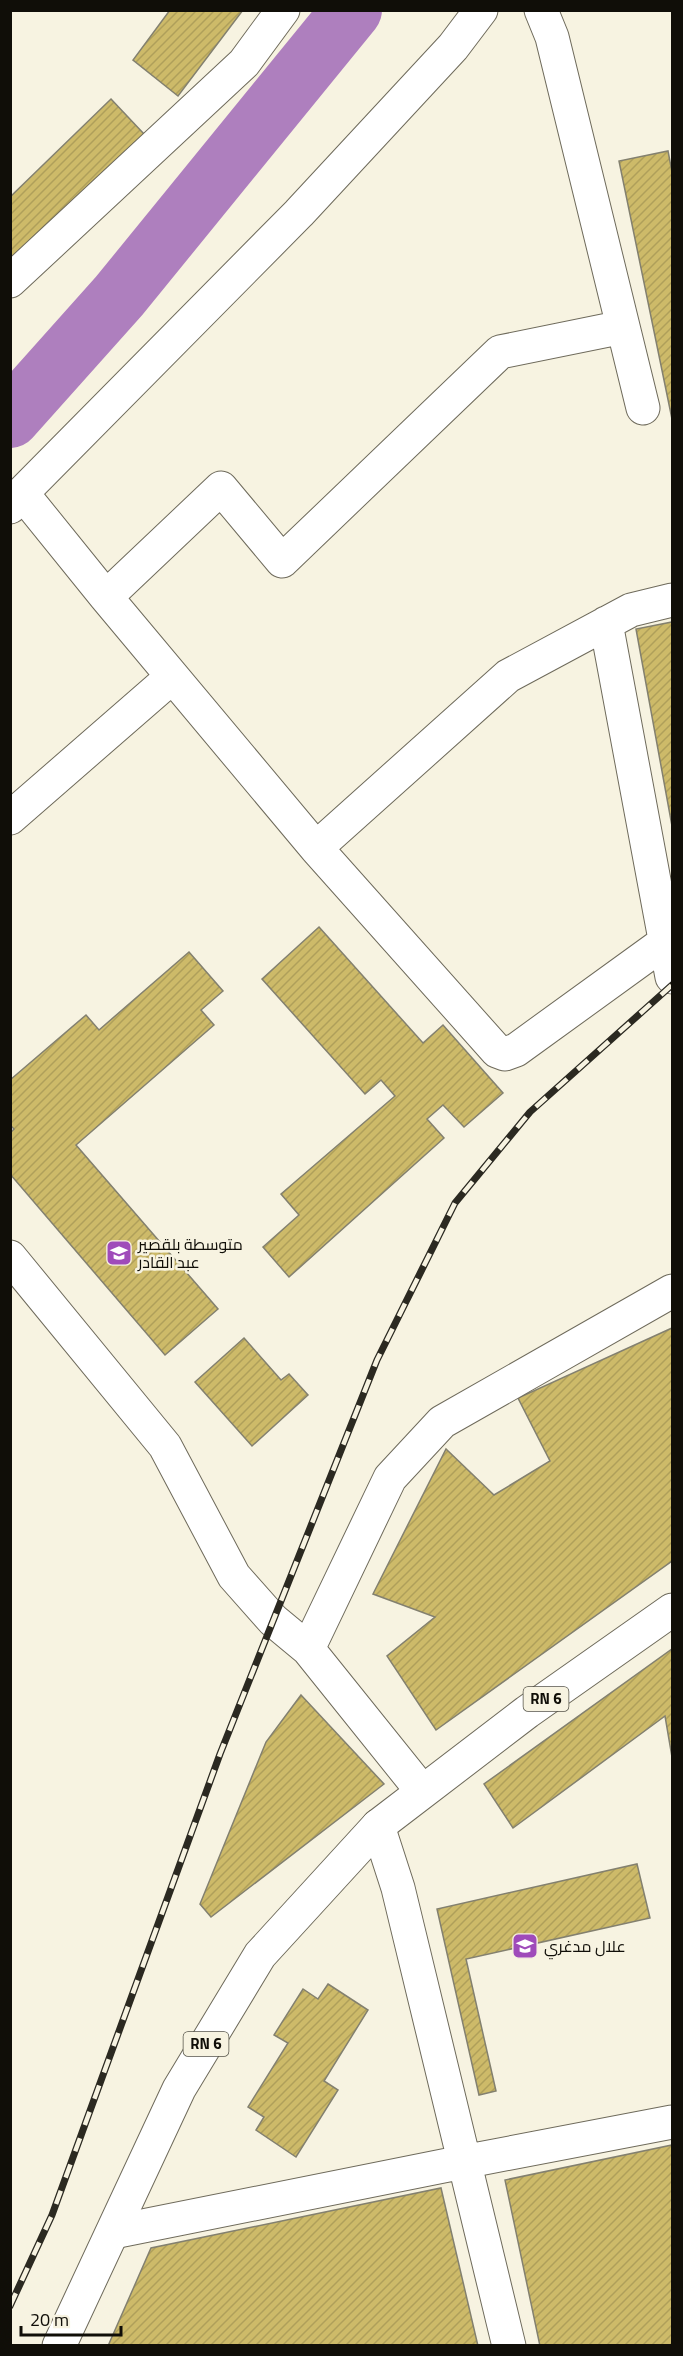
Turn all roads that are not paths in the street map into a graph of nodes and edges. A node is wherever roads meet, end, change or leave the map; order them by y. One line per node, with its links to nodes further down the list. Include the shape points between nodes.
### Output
1 (283, 10): 4 (main road, via 244,63)
2 (481, 10): 7 (main road, via 453,46 298,213)
3 (541, 10): 5 (main road, via 552,37)
4 (10, 281)
5 (623, 327): 6 (main road); 8 (main road, via 500,352 282,561 220,488)
6 (643, 408)
7 (16, 500): 8 (main road)
8 (106, 597): 11 (main road)
9 (672, 600): 10 (main road, via 631,610)
10 (606, 623): 13 (main road, via 508,676); 14 (main road)
11 (172, 676): 12 (main road); 13 (main road)
12 (10, 818)
13 (316, 848): 14 (main road, via 497,1051 505,1054 516,1050)
14 (668, 939): 15 (main road)
15 (672, 977)
16 (10, 1257): 19 (main road, via 165,1446 234,1576 273,1620)
17 (672, 1291): 19 (main road, via 442,1422 390,1478)
18 (672, 1610): 20 (main road, RN 6)
19 (308, 1649): 20 (main road)
20 (422, 1791): 21 (main road, RN 6)
21 (378, 1826): 23 (main road, via 398,1888); 24 (main road, RN 6, via 260,1955 179,2089)
22 (672, 2122): 23 (main road)
23 (463, 2162): 24 (main road); 26 (main road)
24 (112, 2232): 25 (main road, RN 6)
25 (60, 2346)
26 (509, 2346)

